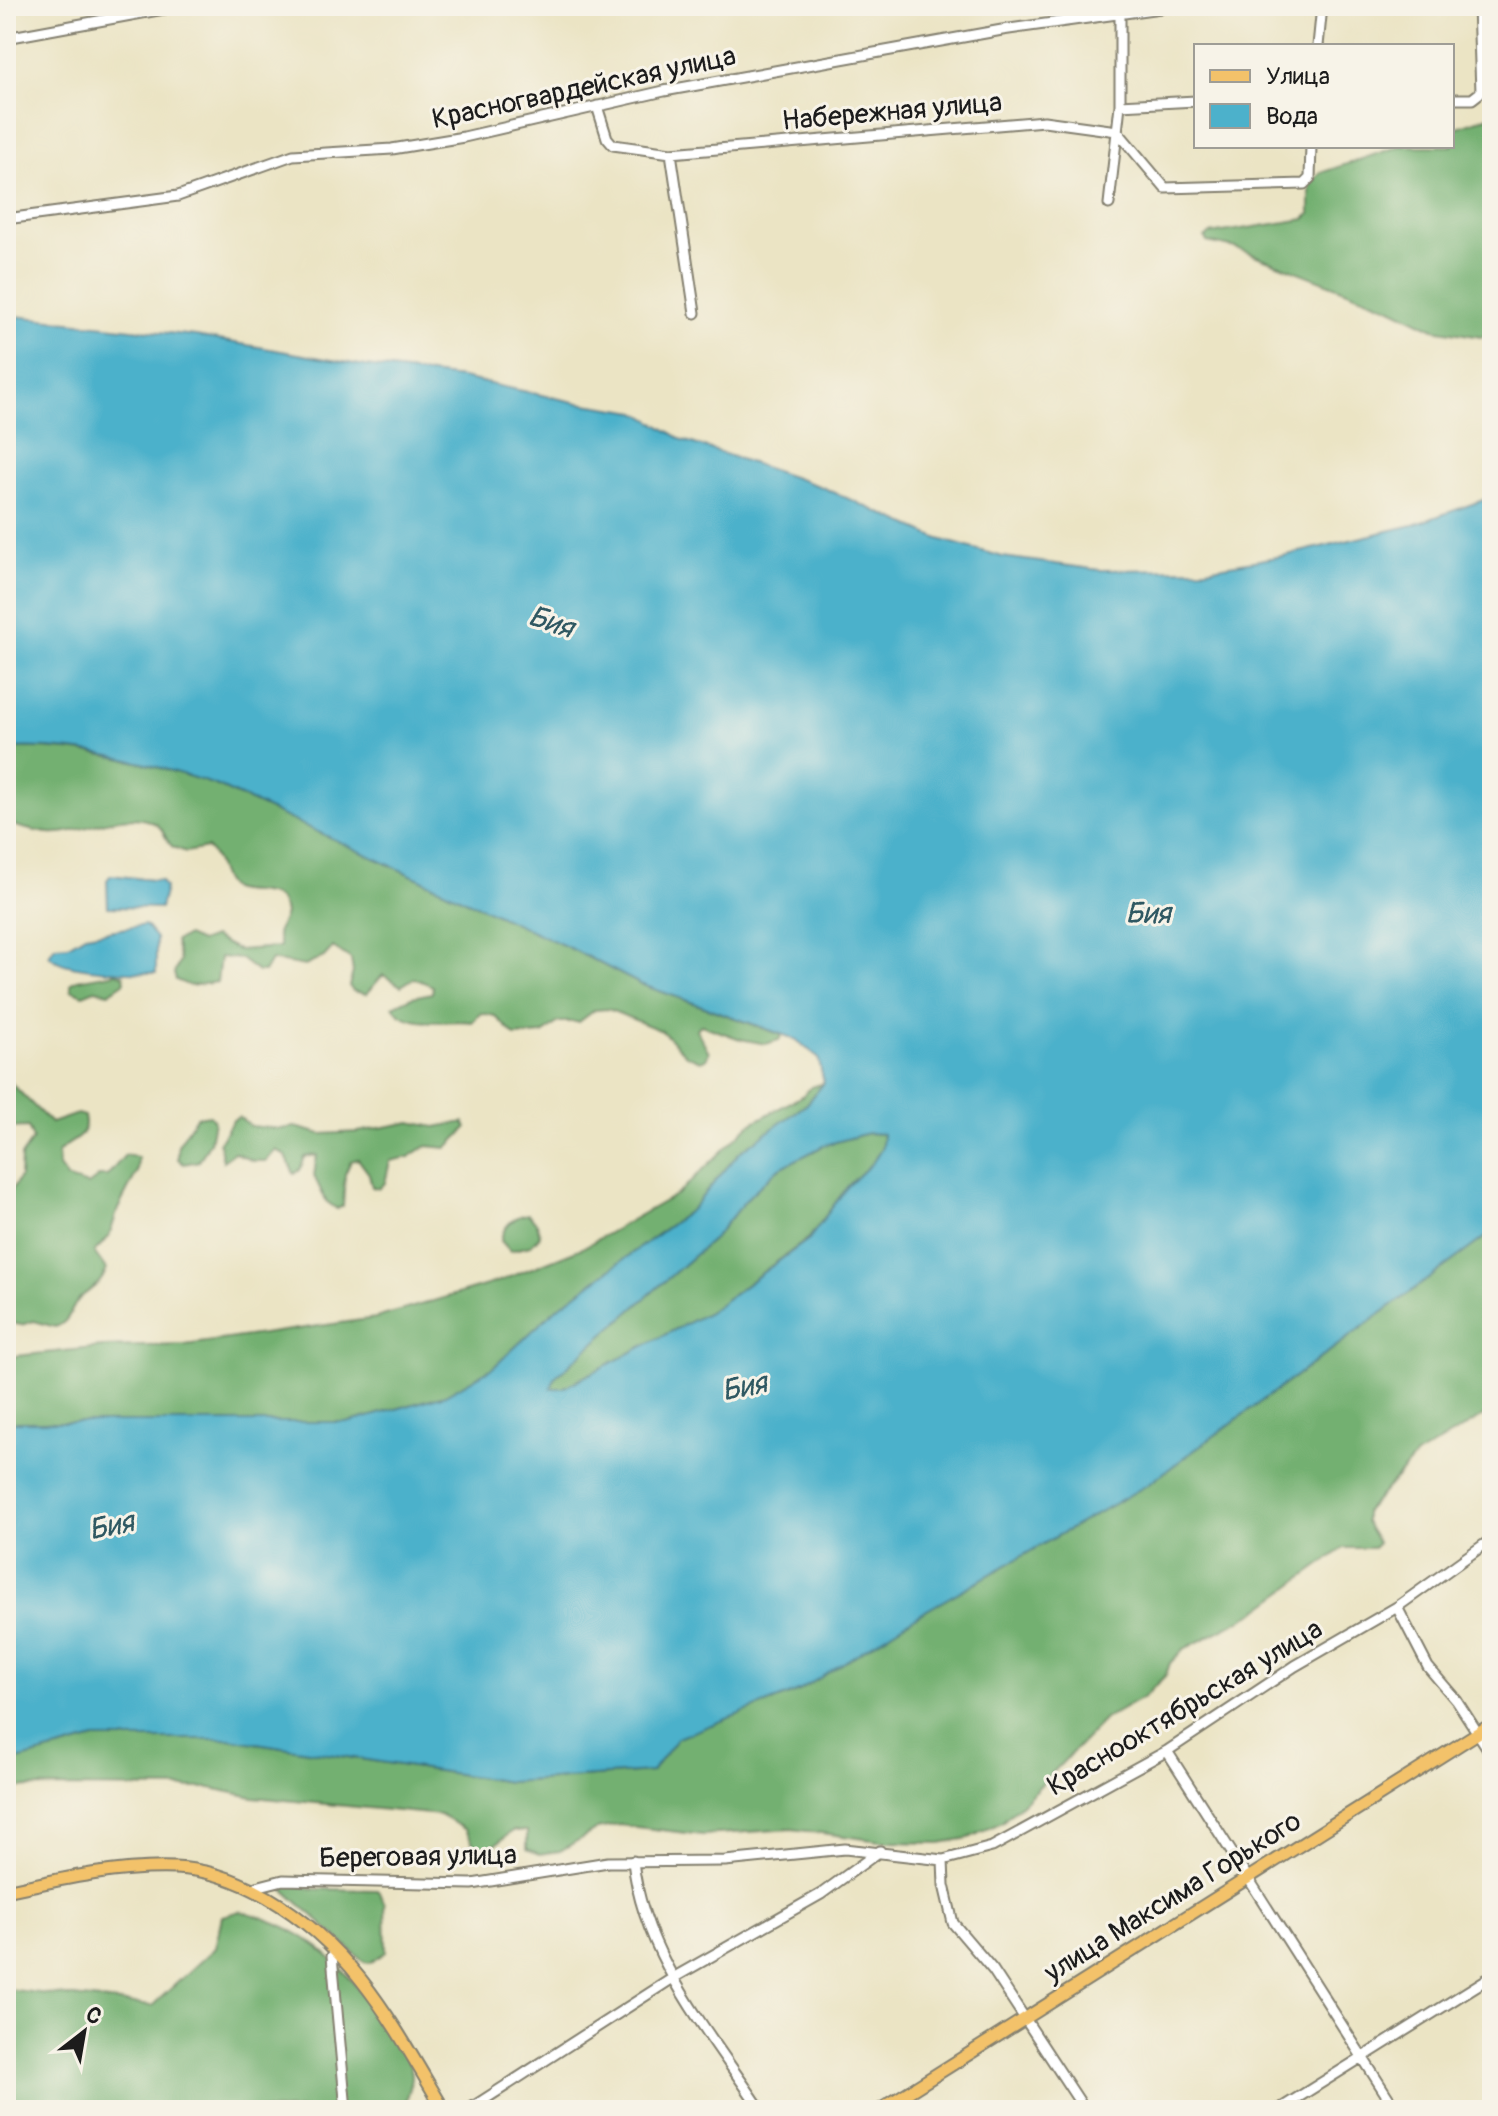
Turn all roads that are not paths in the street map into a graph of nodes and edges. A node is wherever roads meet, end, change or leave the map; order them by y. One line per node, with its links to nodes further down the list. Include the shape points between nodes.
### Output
1 (180, 6): 6 (street)
2 (1175, 6): 5 (street, Красногвардейская улица)
3 (1322, 6): 7 (street)
4 (1478, 6): 8 (street, via 1481,92 1472,99)
5 (1120, 11): 10 (street); 11 (street, Красногвардейская улица)
6 (6, 38)
7 (1318, 44)
8 (1454, 99)
9 (1194, 101): 10 (street)
10 (1120, 105): 12 (street)
11 (597, 106): 14 (street, Набережная улица, via 613,145); 16 (street, Красногвардейская улица, via 392,149 293,155 178,196)
12 (1117, 131): 13 (street, via 1165,188 1300,185 1307,182); 14 (street, Набережная улица, via 1044,121); 15 (street)
13 (1311, 148)
14 (671, 153): 17 (street)
15 (1109, 204)
16 (6, 219)
17 (695, 313)
18 (1492, 1539): 19 (street, Краснооктябрьская улица)
19 (1397, 1607): 21 (street, via 1428,1667); 22 (street, Краснооктябрьская улица, via 1295,1666)
20 (1492, 1724): 21 (main road, улица Максима Горького)
21 (1478, 1733): 23 (street); 27 (main road, улица Максима Горького)
22 (1167, 1751): 25 (street, Краснооктябрьская улица, via 1006,1841); 27 (street)
23 (1492, 1755)
24 (880, 1851): 25 (street, Краснооктябрьская улица); 26 (street, Краснооктябрьская улица); 32 (street, via 821,1894)
25 (943, 1860): 33 (street, via 953,1923)
26 (633, 1861): 28 (street, Береговая улица, via 473,1884 283,1880); 32 (street, via 647,1927)
27 (1246, 1879): 33 (main road, улица Максима Горького); 34 (street)
28 (252, 1888): 29 (main road, via 221,1875 177,1868 109,1871); 36 (main road, via 313,1927 361,1977)
29 (6, 1891)
30 (332, 1956): 35 (street)
31 (1492, 1976): 34 (street)
32 (673, 1978): 37 (street); 38 (street)
33 (1025, 2018): 39 (main road, улица Максима Горького); 40 (street)
34 (1363, 2057): 41 (street); 42 (street)
35 (346, 2110)
36 (444, 2110)
37 (468, 2110)
38 (761, 2110)
39 (880, 2110)
40 (1085, 2110)
41 (1278, 2110)
42 (1396, 2110)

